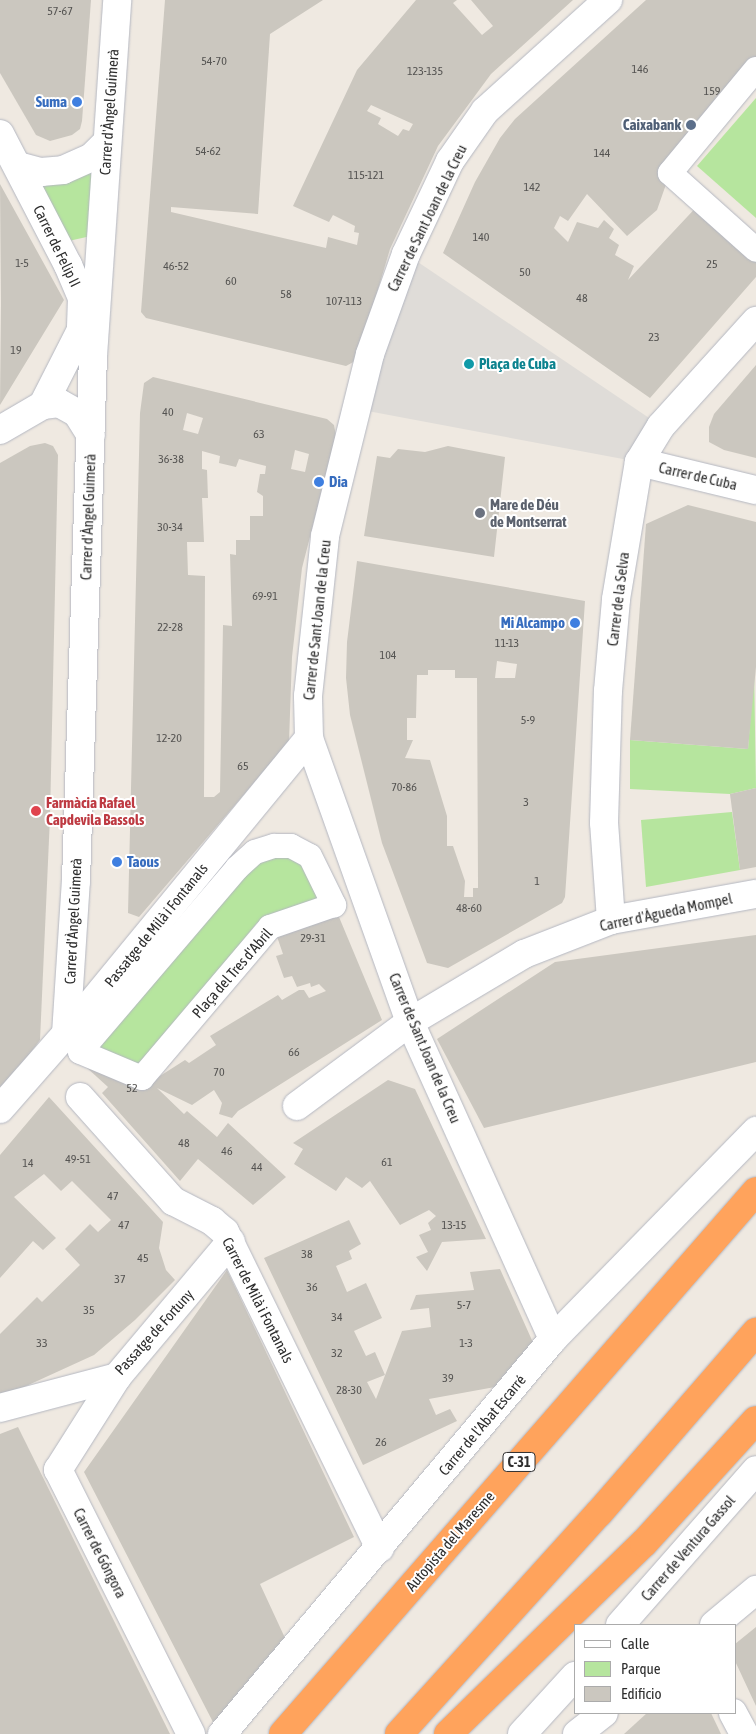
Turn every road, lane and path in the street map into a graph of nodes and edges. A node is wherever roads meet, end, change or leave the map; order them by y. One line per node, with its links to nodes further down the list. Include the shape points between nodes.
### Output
1 (117, 0): 5 (street, Carrer d'Àngel Guimerà)
2 (608, 0): 14 (street, Carrer de Sant Joan de la Creu, via 485,111 450,161 388,296 362,385 325,536 313,626)
3 (756, 69): 7 (street, via 670,173)
4 (0, 134): 6 (street, Carrer de Felip II)
5 (106, 143): 6 (street, via 92,157 63,170 41,172); 11 (street, Carrer d'Àngel Guimerà)
6 (18, 166): 9 (street, Carrer de Felip II, via 82,298 81,330)
7 (756, 250)
8 (756, 321): 12 (street, Carrer de la Selva, via 662,426)
9 (42, 405): 10 (street); 11 (street, via 59,403 77,412)
10 (0, 430)
11 (91, 435): 18 (street, Carrer d'Àngel Guimerà)
12 (639, 462): 13 (street, Carrer de Cuba); 16 (street, Carrer de la Selva, via 616,599 608,691 604,823)
13 (756, 490)
14 (309, 738): 17 (street, Carrer de Sant Joan de la Creu); 18 (street, Passatge de Milà i Fontanals)
15 (756, 894): 16 (street, Carrer d'Àgueda Mompel)
16 (611, 920): 17 (street, Carrer d'Àgueda Mompel, via 524,954)
17 (410, 1022): 20 (street, Carrer d'Àgueda Mompel); 26 (street, Carrer de Sant Joan de la Creu)
18 (73, 1043): 18 (street, Plaça del Tres d'Abril, via 142,1078 270,927 334,905 310,856 291,846 274,846 260,849 245,859); 21 (street, Passatge de Milà i Fontanals)
19 (80, 1097): 24 (street, Carrer de Milà i Fontanals, via 174,1201 212,1221)
20 (297, 1106)
21 (0, 1109)
22 (756, 1131): 26 (street, Carrer de l'Abat Escarré)
23 (756, 1190): 40 (highway, Autopista del Maresme / C-31)
24 (231, 1242): 27 (street, Passatge de Fortuny); 31 (street, Carrer de Milà i Fontanals)
25 (756, 1332): 41 (highway, via 599,1513)
26 (553, 1339): 31 (street, Carrer de l'Abat Escarré)
27 (118, 1376): 28 (street, Passatge de Fortuny); 38 (street, Carrer de Góngora, via 58,1470)
28 (0, 1408)
29 (756, 1420): 42 (highway, via 644,1543)
30 (756, 1470): 33 (street, Carrer de Ventura Gassol)
31 (380, 1548): 39 (street, Carrer de l'Abat Escarré)
32 (756, 1590): 34 (street)
33 (621, 1624)
34 (715, 1624)
35 (574, 1677): 43 (street)
36 (603, 1714): 44 (street)
37 (734, 1714): 45 (street)
38 (190, 1734)
39 (222, 1734)
40 (283, 1734)
41 (399, 1734)
42 (448, 1734)
43 (522, 1734)
44 (578, 1734)
45 (744, 1734)

